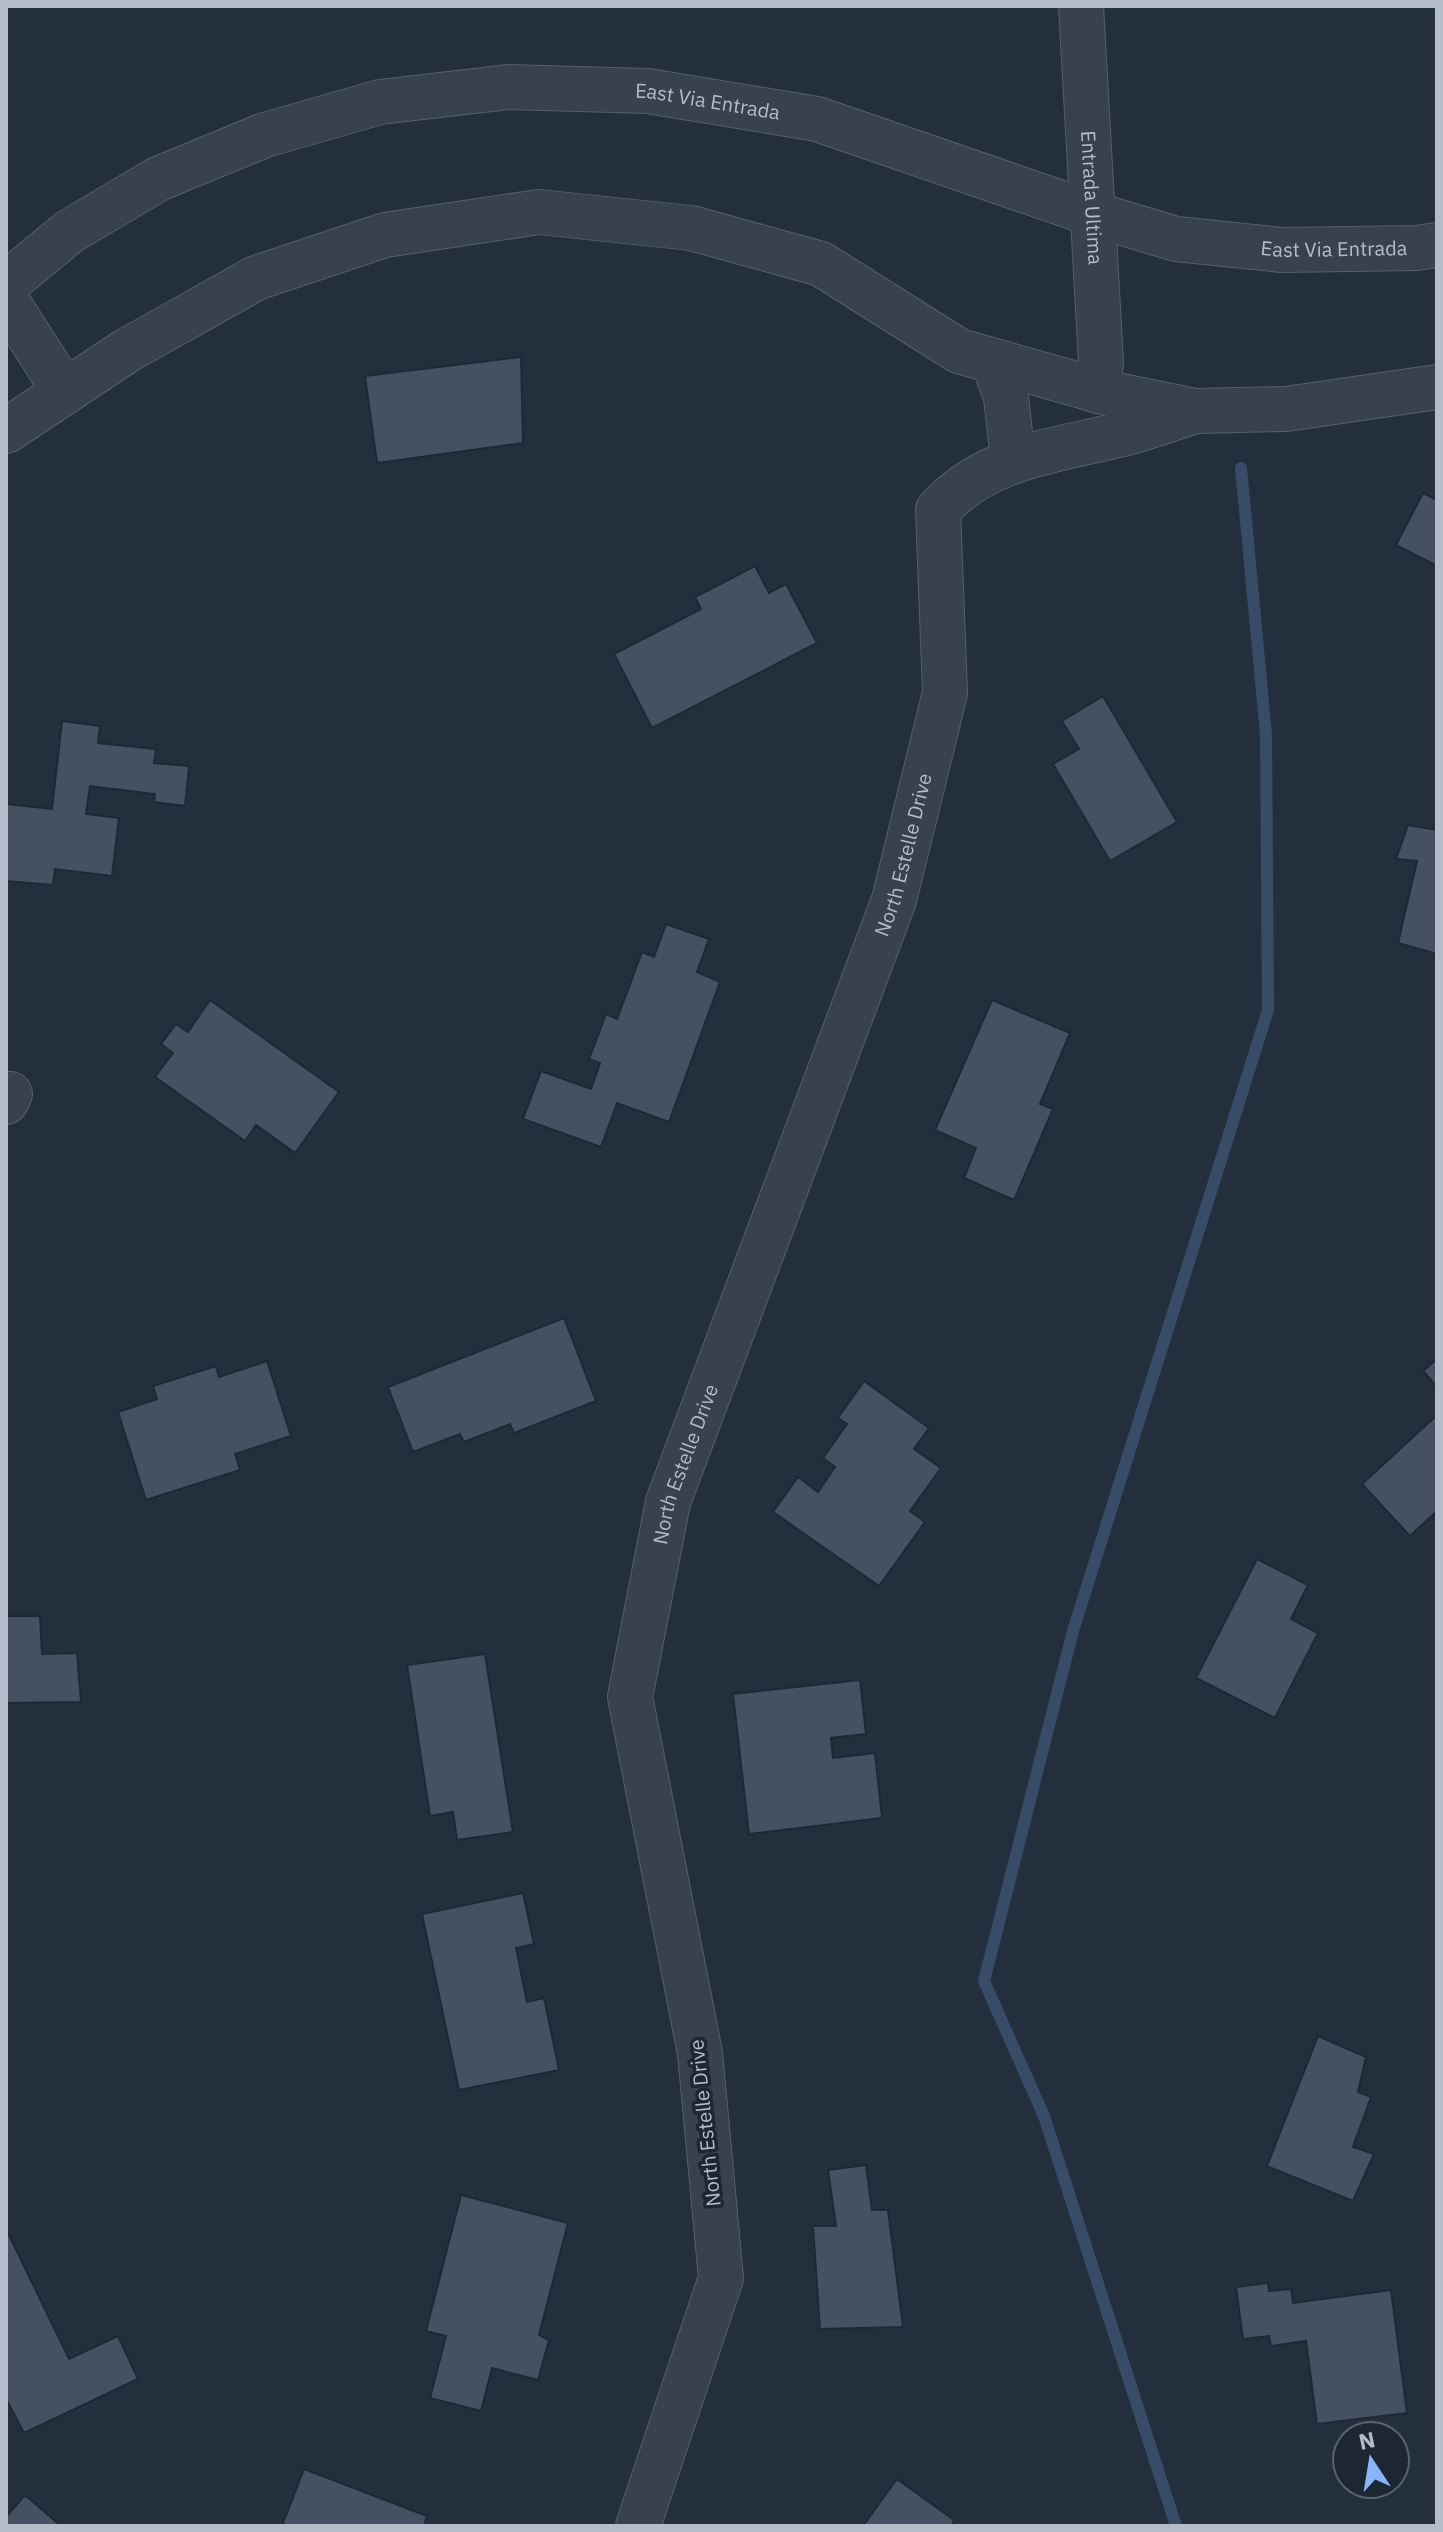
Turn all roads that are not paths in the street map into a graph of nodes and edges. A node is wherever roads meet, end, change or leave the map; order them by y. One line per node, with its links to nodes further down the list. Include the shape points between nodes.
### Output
1 (1081, 6): 2 (street, Entrada Ultima)
2 (1093, 214): 3 (street, East Via Entrada, via 1176,239 1282,250); 4 (street, East Via Entrada, via 817,119 648,91 508,87 380,102 265,135 158,179 69,232); 8 (street, Entrada Ultima)
3 (1437, 245)
4 (6, 284)
5 (6, 300): 9 (street)
6 (993, 361): 8 (street); 9 (street, via 959,351 821,264 691,228 539,212 385,235 256,278); 12 (street, via 1006,397)
7 (1437, 387): 10 (street, via 1286,409)
8 (1098, 391): 10 (street)
9 (65, 392): 11 (street)
10 (1195, 411): 12 (street, North Estelle Drive)
11 (6, 431)
12 (1013, 460): 13 (street, North Estelle Drive, via 953,494 938,510 945,693 894,900 668,1502 630,1697 700,2053 721,2278)
13 (638, 2526)

